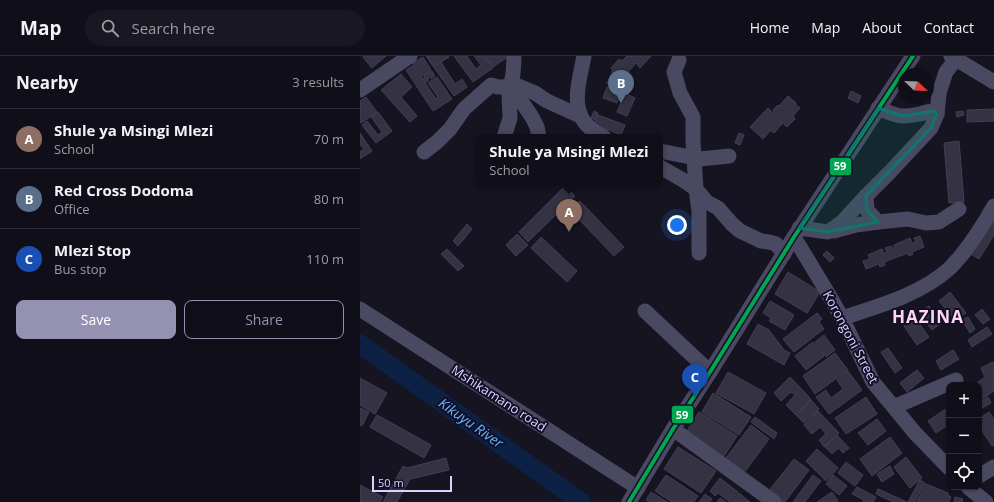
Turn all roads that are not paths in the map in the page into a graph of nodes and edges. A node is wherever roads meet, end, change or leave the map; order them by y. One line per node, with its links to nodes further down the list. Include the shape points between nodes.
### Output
1 (410, 56): 9 (street)
2 (584, 56): 12 (street, via 577,95)
3 (913, 56): 10 (street)
4 (954, 57): 7 (street); 11 (street, via 939,93)
5 (514, 58): 8 (street)
6 (679, 60): 19 (street, via 674,72 680,93 693,117)
7 (994, 82)
8 (511, 86): 12 (street, via 535,93); 13 (street, via 510,118); 14 (street, via 532,117); 16 (street, via 491,85 464,110 450,129)
9 (360, 90)
10 (878, 108): 11 (street, via 903,116 929,111); 26 (street)
11 (937, 114): 22 (street, via 931,128)
12 (580, 116): 15 (street, via 586,125)
13 (505, 134)
14 (538, 134)
15 (599, 134)
16 (424, 152)
17 (663, 152): 19 (street)
18 (729, 156): 19 (street)
19 (694, 158): 21 (street)
20 (663, 169): 21 (street)
21 (696, 189): 28 (street); 29 (street, via 740,231 761,241 776,244)
22 (866, 196): 25 (street, via 867,210); 27 (street, via 842,222)
23 (994, 206): 32 (street, via 969,246 950,268 929,284 894,301)
24 (960, 209): 25 (street, via 939,222 926,224 908,219)
25 (878, 222): 27 (street)
26 (797, 232): 27 (street); 29 (street); 32 (street, Korongoni Street)
27 (828, 232)
28 (700, 253)
29 (784, 254): 33 (street)
30 (360, 309): 40 (street, Mshikamano road)
31 (645, 310): 33 (street)
32 (842, 318): 35 (street, Korongoni Street, via 873,382)
33 (710, 372): 36 (street)
34 (956, 380): 35 (street)
35 (894, 407): 37 (street, Korongoni Street)
36 (673, 429): 40 (street); 42 (street)
37 (946, 465)
38 (994, 467): 39 (street)
39 (982, 474)
40 (638, 488): 41 (street)
41 (629, 502)
42 (774, 502)

